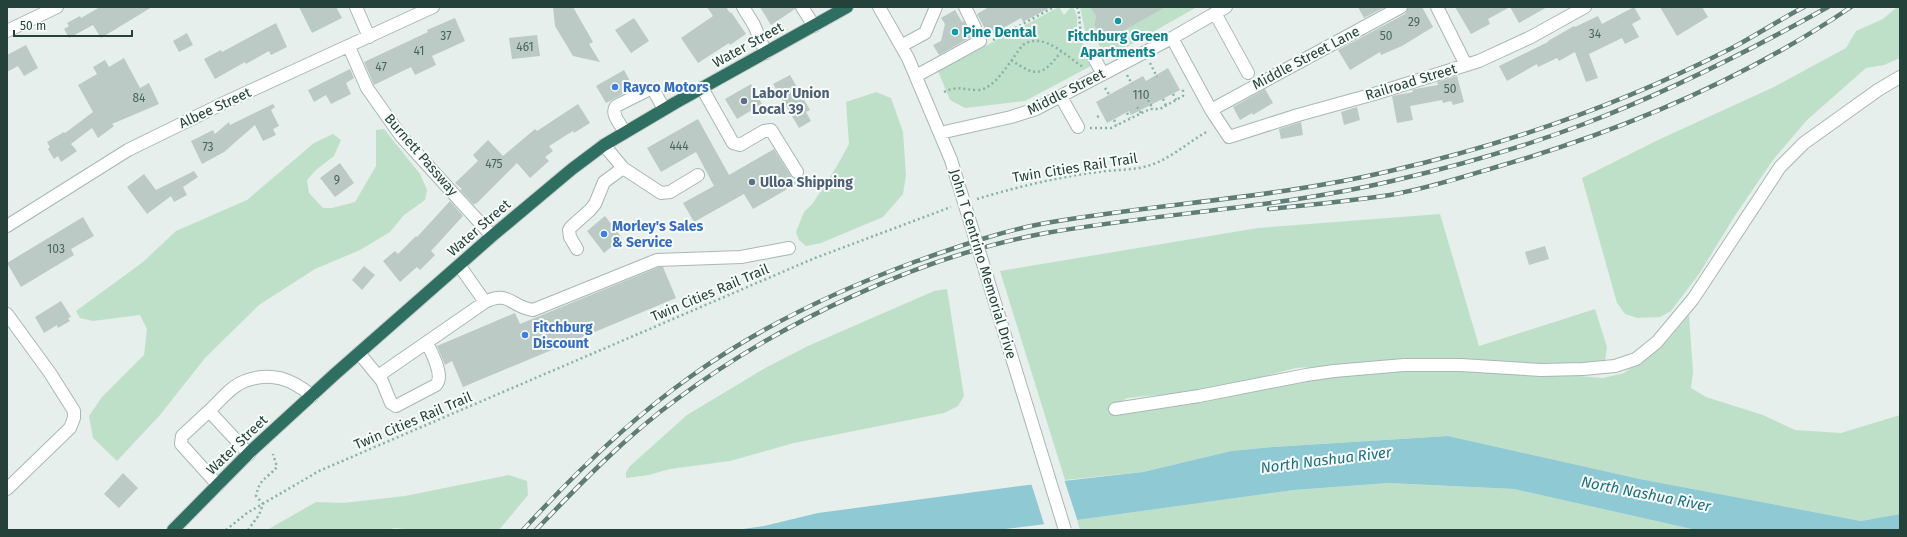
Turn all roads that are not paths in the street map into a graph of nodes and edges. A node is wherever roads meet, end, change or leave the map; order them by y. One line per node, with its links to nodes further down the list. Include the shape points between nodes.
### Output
1 (57, 7): 15 (street)
2 (356, 7): 16 (street)
3 (433, 7): 16 (street, Albee Street)
4 (742, 7): 20 (street, via 754,25)
5 (802, 7): 14 (street)
6 (848, 7): 14 (highway, Water Street)
7 (879, 7): 18 (street, John T Centrino Memorial Drive)
8 (936, 7): 18 (street, via 925,33)
9 (965, 7): 25 (street, via 980,41)
10 (1401, 7): 30 (street, Middle Street Lane)
11 (1437, 7): 22 (street)
12 (1585, 7): 22 (street, Railroad Street, via 1501,52)
13 (1220, 10): 17 (street, Middle Street); 23 (street)
14 (814, 26): 20 (highway, Water Street)
15 (7, 31)
16 (369, 37): 19 (street, Albee Street)
17 (1172, 38): 24 (street, Middle Street); 30 (street)
18 (901, 46): 25 (street, John T Centrino Memorial Drive)
19 (349, 47): 38 (street, Albee Street, via 228,101 128,150); 39 (street, Burnett Passway, via 367,88 401,136)
20 (766, 53): 27 (highway, Water Street)
21 (1093, 56): 24 (street)
22 (1466, 65): 30 (street, Railroad Street, via 1229,137)
23 (1248, 73)
24 (1103, 74): 28 (street, Middle Street)
25 (916, 76): 33 (street, John T Centrino Memorial Drive)
26 (1900, 77): 49 (street, via 1804,143 1780,167 1693,299 1657,342 1636,358 1615,366 1583,369 1404,365 1334,371)
27 (702, 88): 29 (highway, Water Street); 36 (street, via 733,143 740,145 764,131 771,130)
28 (1061, 96): 31 (street); 33 (street, Middle Street, via 1024,114)
29 (664, 109): 32 (highway, Water Street); 32 (street, via 654,90 650,89 616,106 614,114)
30 (1211, 110)
31 (1078, 127)
32 (625, 132): 34 (highway, Water Street)
33 (940, 133): 55 (street, John T Centrino Memorial Drive, bridge, via 951,160)
34 (604, 145): 35 (street); 39 (highway, Water Street)
35 (623, 168): 37 (street, via 664,193); 41 (street, via 604,182 595,204 568,230)
36 (797, 172)
37 (698, 175)
38 (7, 226)
39 (492, 236): 42 (highway, Water Street)
40 (789, 248): 43 (street, via 741,257 657,260 533,310 502,297)
41 (577, 249)
42 (459, 265): 43 (street); 46 (highway, Water Street)
43 (485, 302): 45 (street)
44 (8, 317): 53 (street, via 50,373 74,411 70,428)
45 (427, 342): 47 (street); 47 (street, via 439,374 439,382 436,385 393,406)
46 (359, 353): 47 (street); 48 (highway, Water Street)
47 (378, 376)
48 (312, 396): 50 (street, via 289,380 259,377 244,381); 51 (highway, Water Street)
49 (1115, 409)
50 (209, 411): 51 (street); 52 (street, via 182,436 181,444)
51 (249, 454): 52 (highway, Water Street)
52 (218, 485): 54 (highway, Water Street)
53 (7, 489)
54 (173, 530)
55 (1065, 530)

